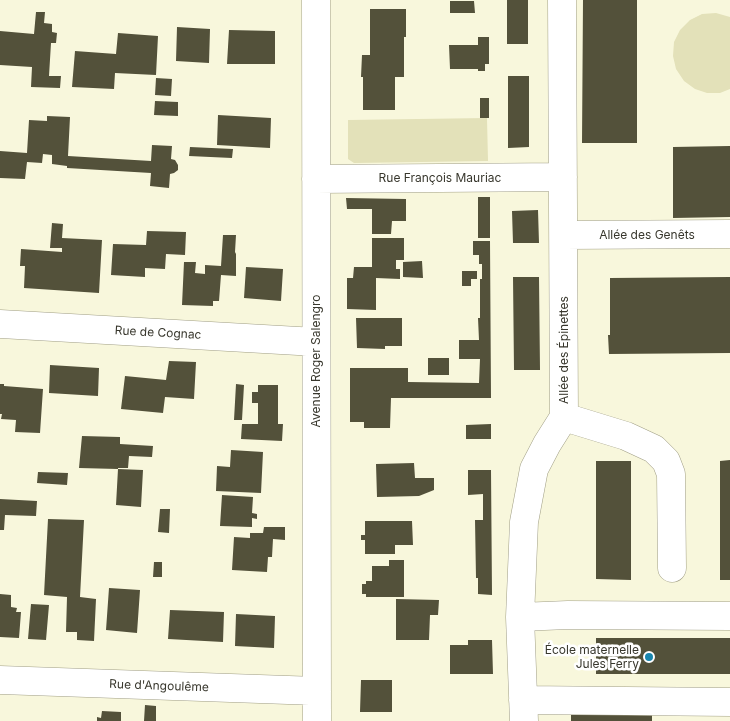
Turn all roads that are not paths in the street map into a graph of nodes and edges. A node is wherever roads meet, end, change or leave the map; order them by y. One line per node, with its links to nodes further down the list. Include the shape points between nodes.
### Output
1 (316, 0): 4 (street, Avenue Roger Salengro)
2 (562, 0): 3 (street, Allée des Épinettes)
3 (563, 177): 4 (street, Rue François Mauriac); 6 (street, Allée des Épinettes)
4 (316, 179): 8 (street, Avenue Roger Salengro)
5 (730, 234): 6 (street, Allée des Genêts)
6 (564, 235): 9 (street, Allée des Épinettes)
7 (0, 324): 8 (street, Rue de Cognac)
8 (316, 342): 14 (street, Avenue Roger Salengro)
9 (564, 417): 10 (street, via 654,448 666,461 671,474); 12 (street, Allée des Épinettes, via 534,469 524,522)
10 (672, 568)
11 (730, 616): 12 (street)
12 (520, 617): 16 (street, Allée des Épinettes)
13 (0, 680): 14 (street, Rue d'Angoulême)
14 (317, 692): 17 (street, Avenue Roger Salengro)
15 (730, 702): 16 (street)
16 (523, 710)
17 (317, 721)

